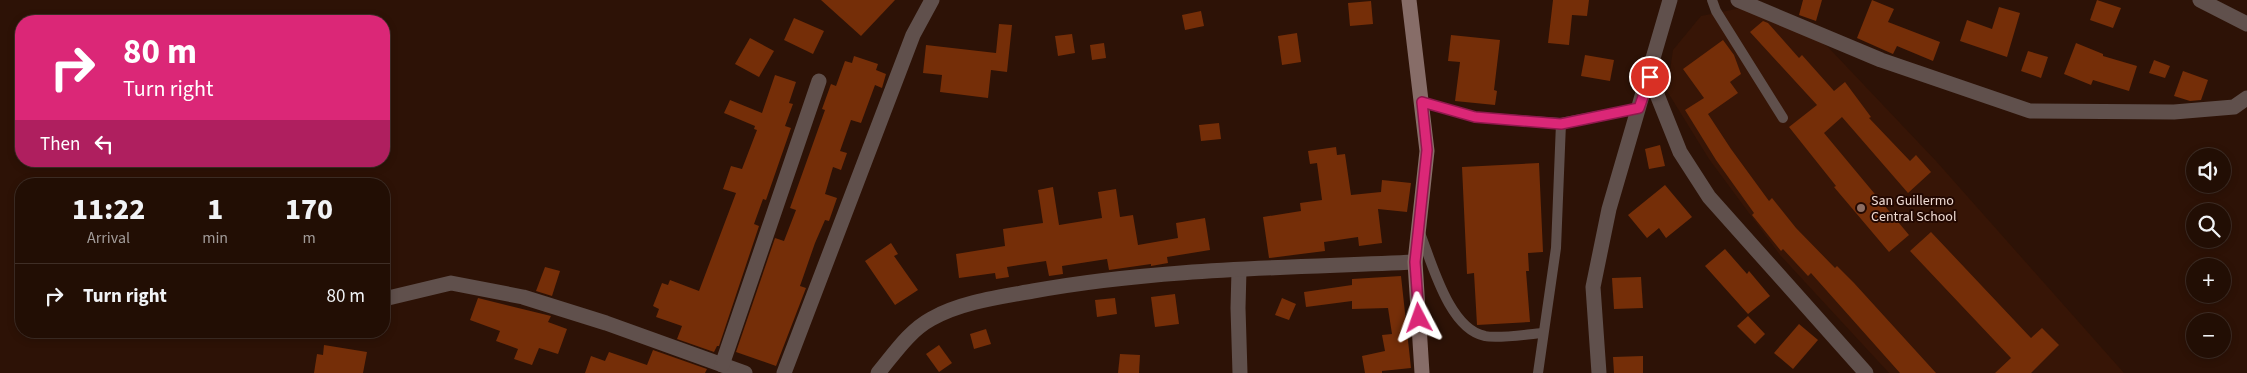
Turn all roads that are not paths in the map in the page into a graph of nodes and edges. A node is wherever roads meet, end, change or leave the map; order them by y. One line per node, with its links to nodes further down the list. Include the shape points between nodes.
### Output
1 (932, 0): 22 (street, via 913,35)
2 (1409, 0): 11 (street)
3 (1670, 0): 8 (street)
4 (1712, 0): 13 (lane)
5 (1738, 0): 10 (street, via 1881,60 2030,111 2174,112 2234,107)
6 (2200, 0): 7 (street)
7 (2247, 24)
8 (1650, 77): 12 (street); 28 (street, via 1680,152 1709,197)
9 (819, 81): 20 (street)
10 (2247, 98)
11 (1422, 102): 14 (lane, via 1475,117); 15 (street, via 1427,150)
12 (1639, 108): 14 (lane); 27 (street, via 1609,210 1593,287)
13 (1783, 118)
14 (1561, 124): 19 (lane, via 1556,248)
15 (1418, 230): 16 (street); 19 (lane, via 1449,305 1464,326 1485,336)
16 (1415, 262): 17 (street); 25 (street)
17 (1239, 270): 23 (street, via 1152,274 1076,284 964,307 931,319 904,341); 24 (street)
18 (390, 298): 20 (street, via 451,284 523,297)
19 (1542, 333): 26 (lane)
20 (722, 365): 21 (street)
21 (745, 373)
22 (784, 373)
23 (878, 373)
24 (1240, 373)
25 (1422, 373)
26 (1538, 373)
27 (1599, 373)
28 (1866, 373)

